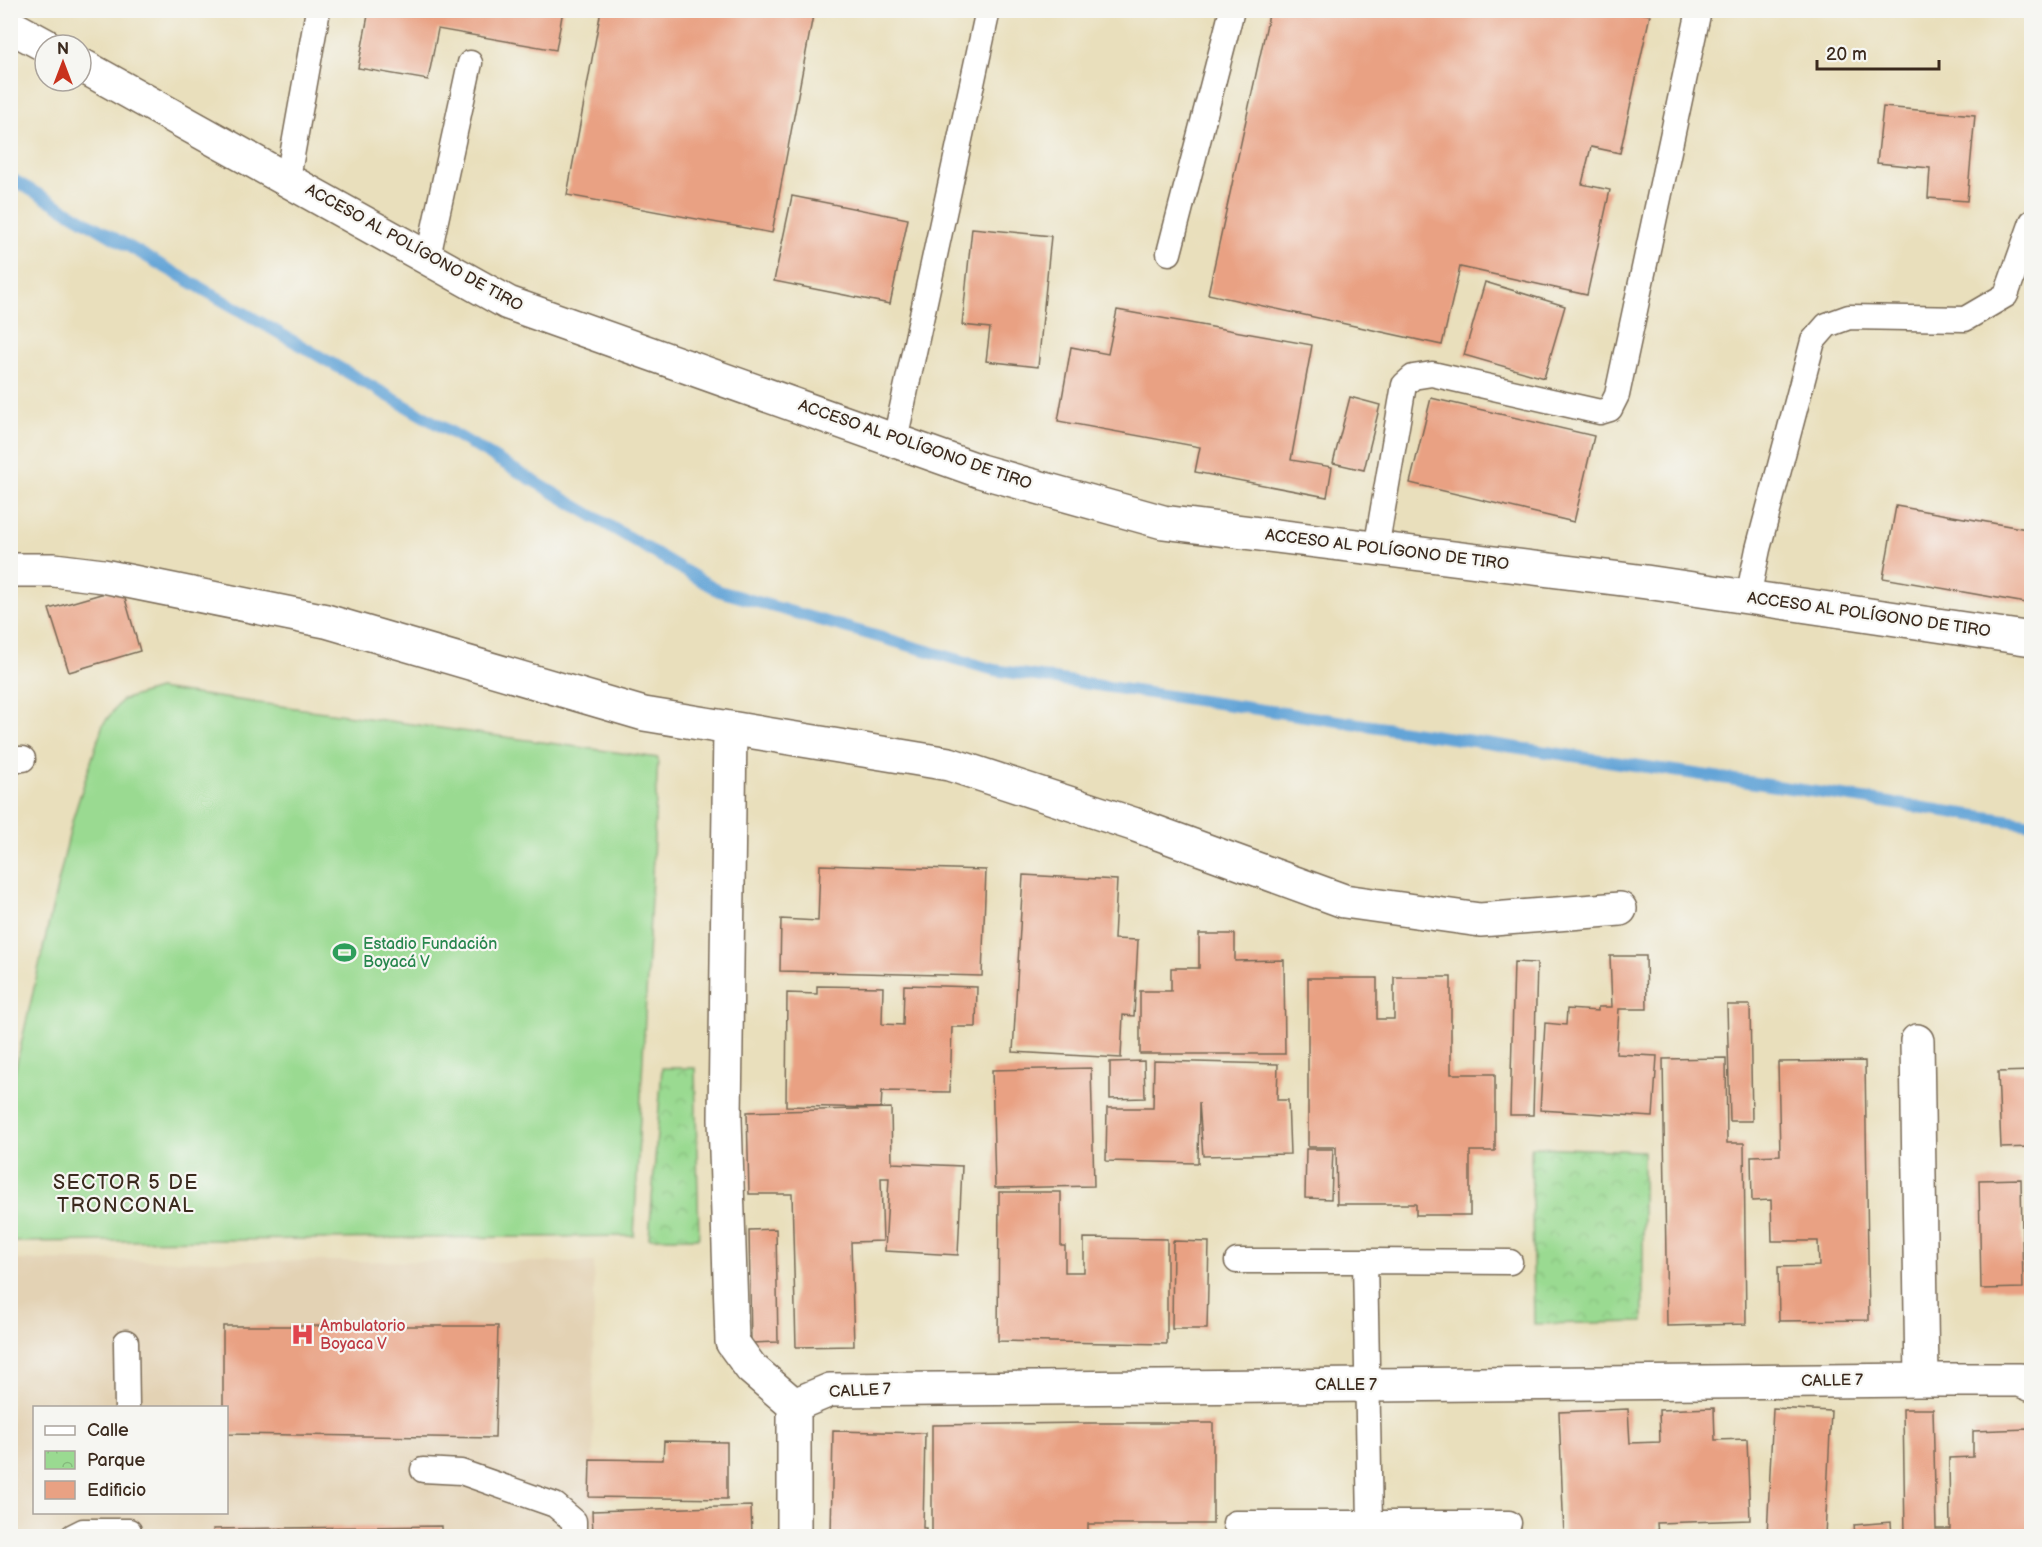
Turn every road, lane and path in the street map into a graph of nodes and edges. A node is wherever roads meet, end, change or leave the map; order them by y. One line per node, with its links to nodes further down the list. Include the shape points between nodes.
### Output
1 (318, 10): 9 (lane)
2 (988, 10): 13 (lane)
3 (1232, 10): 11 (lane)
4 (1699, 10): 14 (lane, via 1617,395 1610,409 1600,412 1432,374 1413,377 1404,385)
5 (17, 22): 6 (street)
6 (33, 35)
7 (470, 63): 12 (lane)
8 (93, 72): 9 (street, ACCESO AL POLÍGONO DE TIRO)
9 (288, 178): 12 (street, ACCESO AL POLÍGONO DE TIRO)
10 (2031, 222): 16 (lane, via 2006,295 1965,319 1849,317 1827,325 1814,341)
11 (1169, 253)
12 (428, 257): 13 (street, ACCESO AL POLÍGONO DE TIRO, via 508,303)
13 (895, 440): 14 (street, ACCESO AL POLÍGONO DE TIRO, via 980,471 1164,522)
14 (1376, 549): 16 (street, ACCESO AL POLÍGONO DE TIRO)
15 (10, 570): 18 (street, via 103,576 326,621 644,714)
16 (1748, 597): 17 (street, ACCESO AL POLÍGONO DE TIRO)
17 (2031, 639)
18 (730, 728): 19 (street, via 949,764 1133,824 1344,901 1479,920); 28 (street, via 725,1119 732,1342 750,1368)
19 (1620, 909)
20 (1917, 1041): 25 (street)
21 (1236, 1261): 22 (lane)
22 (1365, 1261): 23 (lane); 26 (lane)
23 (1510, 1262)
24 (126, 1342): 29 (lane)
25 (1922, 1380): 26 (street, CALLE 7); 27 (street, CALLE 7, via 2020,1380)
26 (1367, 1385): 28 (street, CALLE 7, via 830,1390); 32 (lane)
27 (2031, 1385)
28 (794, 1405): 37 (street)
29 (127, 1406)
30 (423, 1470): 36 (lane, via 461,1472 555,1504 574,1521)
31 (1234, 1523): 32 (lane)
32 (1370, 1523): 33 (lane)
33 (1509, 1523)
34 (129, 1527): 35 (lane, via 83,1531)
35 (73, 1536)
36 (574, 1536)
37 (794, 1536)

